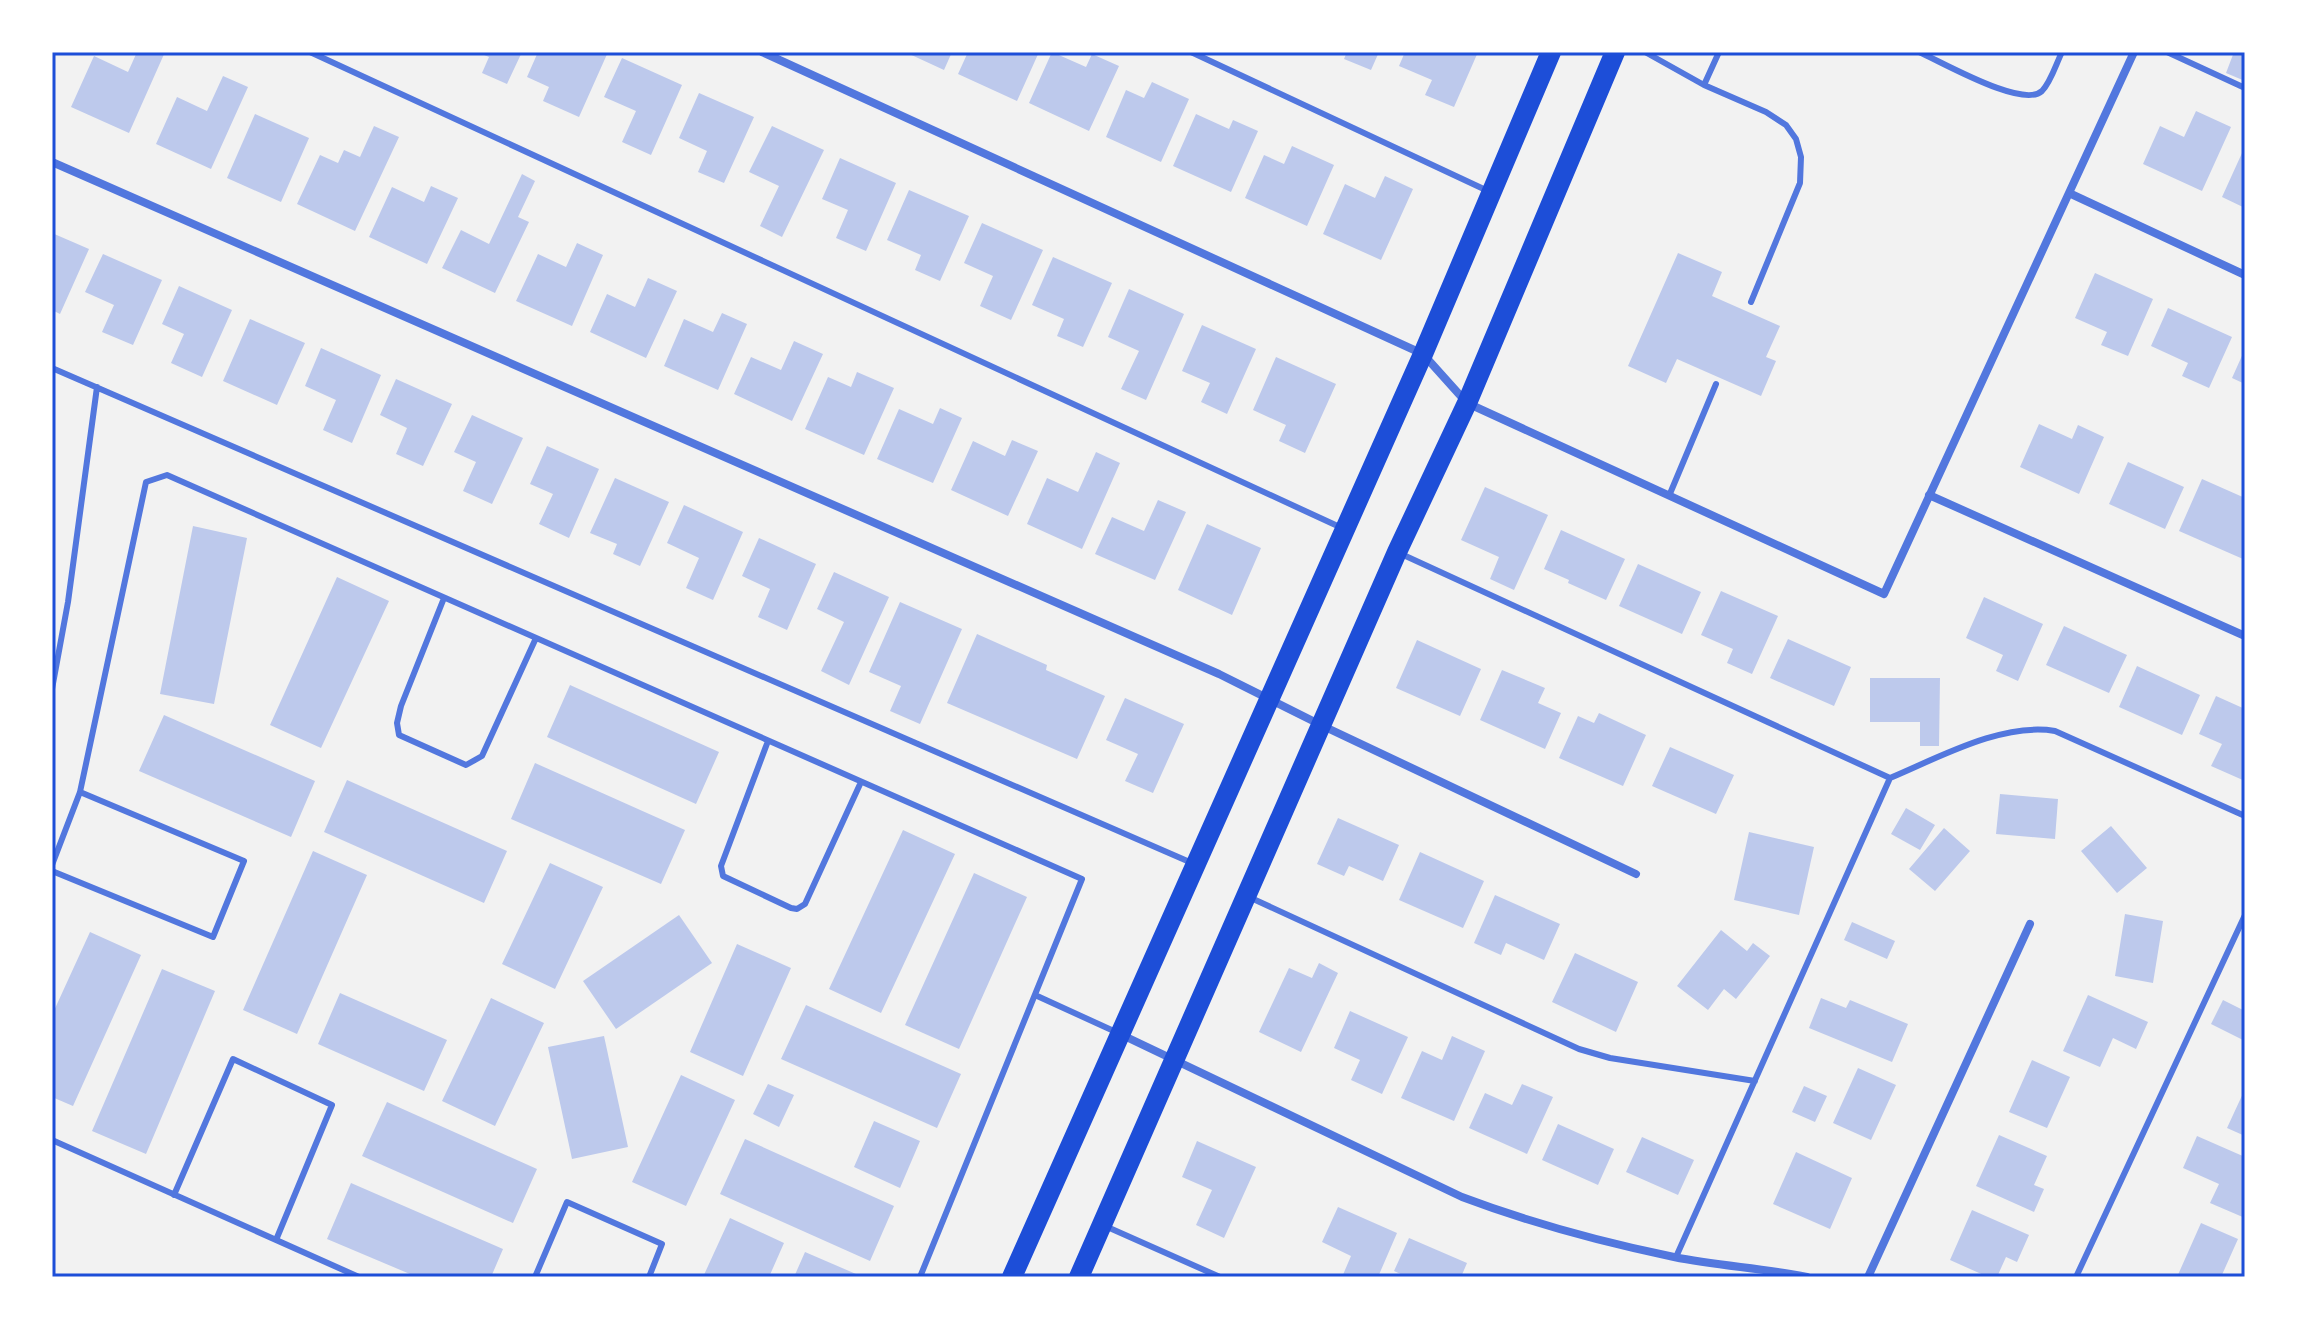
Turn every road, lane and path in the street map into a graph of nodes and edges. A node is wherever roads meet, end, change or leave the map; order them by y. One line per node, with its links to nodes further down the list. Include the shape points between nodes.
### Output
1 (310, 52): 26 (lane)
2 (762, 52): 19 (street)
3 (1191, 52): 15 (lane)
4 (1551, 52): 15 (main road)
5 (1615, 52): 23 (main road)
6 (1645, 52): 12 (lane)
7 (1719, 52): 12 (lane)
8 (1919, 52): 9 (lane, via 2022,96 2040,93)
9 (2062, 52)
10 (2167, 52): 13 (lane)
11 (2131, 53): 16 (street)
12 (1704, 85): 18 (lane, via 1786,125 1801,157 1800,183)
13 (2245, 88)
14 (52, 162): 32 (street)
15 (1491, 193): 19 (main road)
16 (2069, 193): 17 (street); 24 (street)
17 (2245, 275)
18 (1751, 302)
19 (1423, 354): 23 (street); 26 (main road)
20 (52, 368): 22 (lane)
21 (1716, 384): 25 (lane)
22 (97, 387): 31 (lane); 40 (lane)
23 (1467, 403): 25 (street); 27 (main road)
24 (1929, 495): 25 (street, via 1884,594); 29 (street)
25 (1669, 496)
26 (1345, 530): 32 (main road)
27 (1397, 552): 33 (main road); 35 (lane)
28 (444, 598): 30 (lane); 30 (lane, via 397,723 399,735 466,765 482,756); 37 (lane, via 167,475 146,482)
29 (2245, 636)
30 (536, 638): 34 (lane)
31 (52, 689)
32 (1270, 700): 33 (street); 40 (main road)
33 (1323, 726): 42 (street); 43 (main road)
34 (768, 741): 36 (lane); 36 (lane, via 721,866 723,876 791,908 805,904)
35 (1890, 778): 38 (lane, via 2012,731 2041,729); 49 (lane)
36 (861, 782): 46 (lane, via 1082,879)
37 (80, 792): 39 (lane); 41 (lane, via 244,861 213,937)
38 (2245, 816)
39 (52, 865)
40 (1196, 865): 47 (main road)
41 (52, 871)
42 (1636, 874)
43 (1246, 896): 48 (main road); 49 (lane, via 1579,1049)
44 (2245, 915): 64 (lane)
45 (2030, 924): 63 (street)
46 (1035, 995): 47 (lane); 58 (lane)
47 (1119, 1034): 48 (street); 59 (main road)
48 (1174, 1059): 52 (main road); 54 (street, via 1462,1197 1563,1231)
49 (1755, 1081): 54 (lane)
50 (52, 1140): 51 (lane)
51 (174, 1195): 53 (lane); 53 (lane, via 233,1059 332,1105)
52 (1101, 1225): 60 (main road); 61 (lane)
53 (276, 1240): 55 (lane)
54 (1676, 1257): 62 (street)
55 (359, 1277)
56 (535, 1277): 57 (lane, via 567,1202 662,1244)
57 (649, 1277)
58 (920, 1277)
59 (1012, 1277)
60 (1079, 1277)
61 (1220, 1277)
62 (1807, 1277)
63 (1868, 1277)
64 (2076, 1277)

